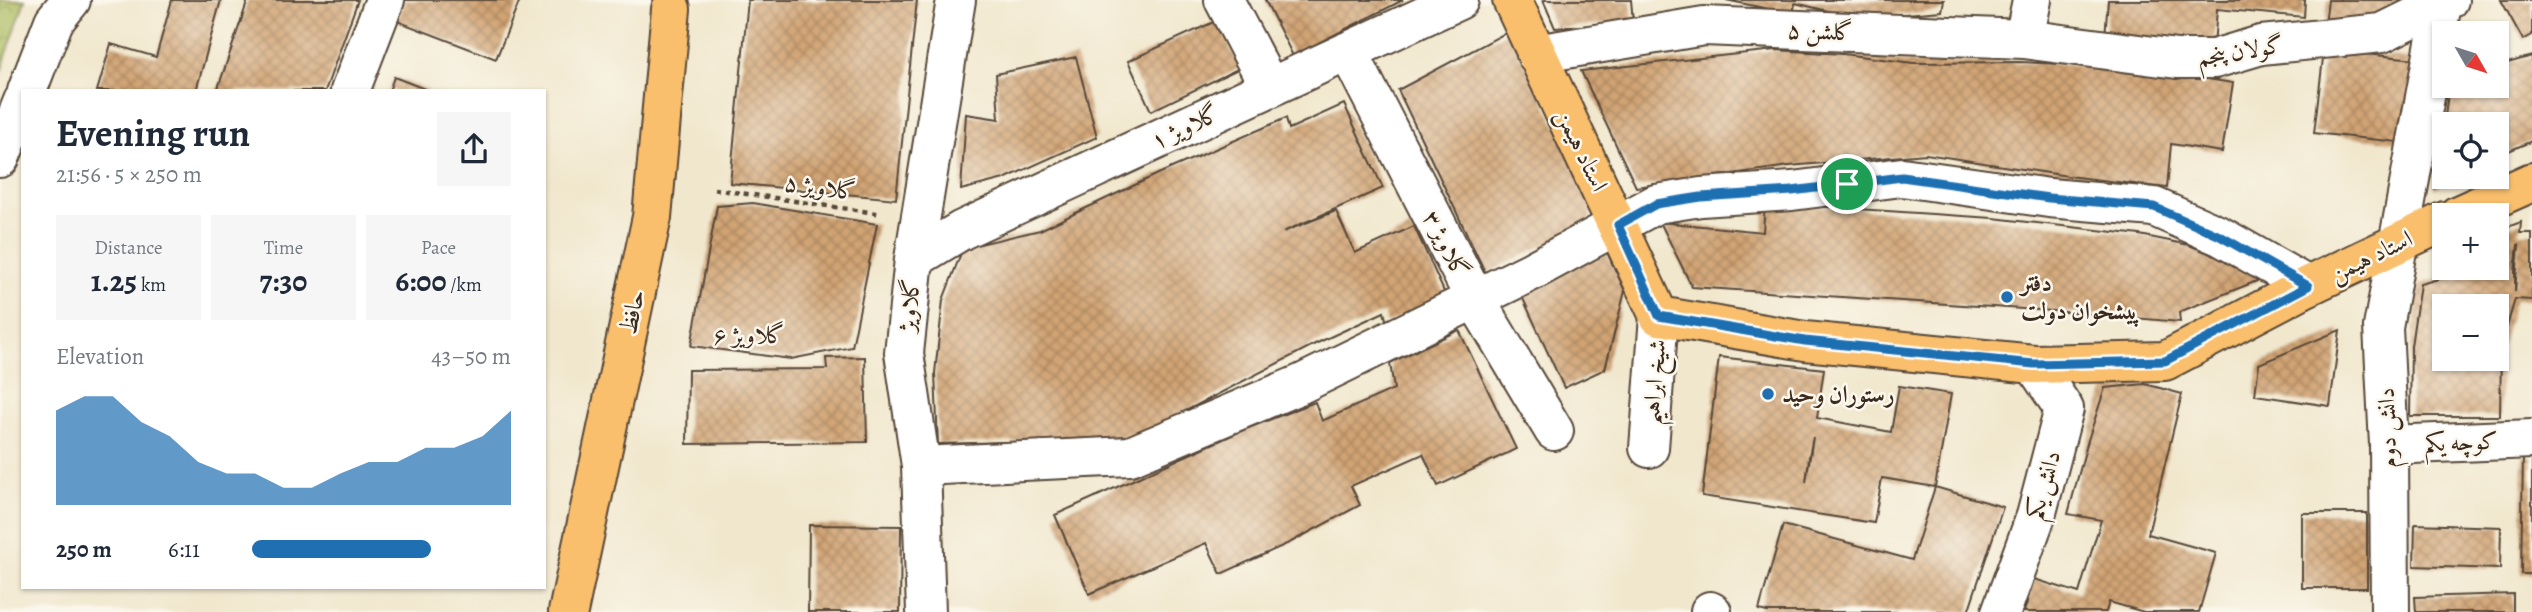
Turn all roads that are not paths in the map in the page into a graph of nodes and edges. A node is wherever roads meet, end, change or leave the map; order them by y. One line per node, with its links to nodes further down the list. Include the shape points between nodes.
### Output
1 (71, 0): 15 (street, via 54,21)
2 (385, 0): 16 (street)
3 (957, 0): 24 (street, گلاویژ)
4 (1224, 0): 14 (street)
5 (1459, 0): 12 (street, گلاویژ ۱)
6 (1512, 0): 13 (main road, استاد هیمن)
7 (2032, 0): 11 (street)
8 (2446, 2): 11 (street, گولان پنجم, via 2382,33 2261,46 2214,59 2178,59); 23 (street, دانش دوم)
9 (668, 3): 34 (main road, حافظ, via 652,217)
10 (1697, 13): 11 (street, گلشن ۵); 13 (street, گلشن ۵)
11 (2024, 39)
12 (1348, 51): 14 (street, گلاویژ ۱); 26 (street, گلاویژ ۳)
13 (1536, 54): 21 (main road, استاد هیمن)
14 (1270, 88): 24 (street, گلاویژ ۱, via 962,230)
15 (28, 89)
16 (351, 89)
17 (21, 106): 18 (street)
18 (0, 158)
19 (2532, 183): 20 (main road)
20 (2486, 203)
21 (1618, 225): 25 (street, via 1656,204 1902,177 2154,207 2220,236); 26 (street); 27 (main road, استاد هیمن)
22 (2432, 227): 23 (main road, استاد هیمن)
23 (2396, 245): 25 (main road, استاد هیمن); 31 (street, دانش دوم, via 2383,327)
24 (914, 259): 33 (street, گلاویژ, via 904,353)
25 (2308, 286): 28 (main road, استاد هیمن, via 2165,361)
26 (1475, 299): 29 (street, گلاویژ ۳); 33 (street, via 1301,384 1130,456)
27 (1659, 316): 28 (main road, استاد هیمن, via 1805,341); 32 (street, شیخ ابراهیم)
28 (2034, 364): 36 (street, دانش یکم, via 2064,409 2036,516)
29 (1554, 431)
30 (2532, 439): 31 (street, کوچه یکم)
31 (2389, 445): 37 (street, دانش دوم)
32 (1648, 448)
33 (921, 466): 35 (street, گلاویژ)
34 (568, 612)
35 (926, 612)
36 (2001, 612)
37 (2390, 612)

